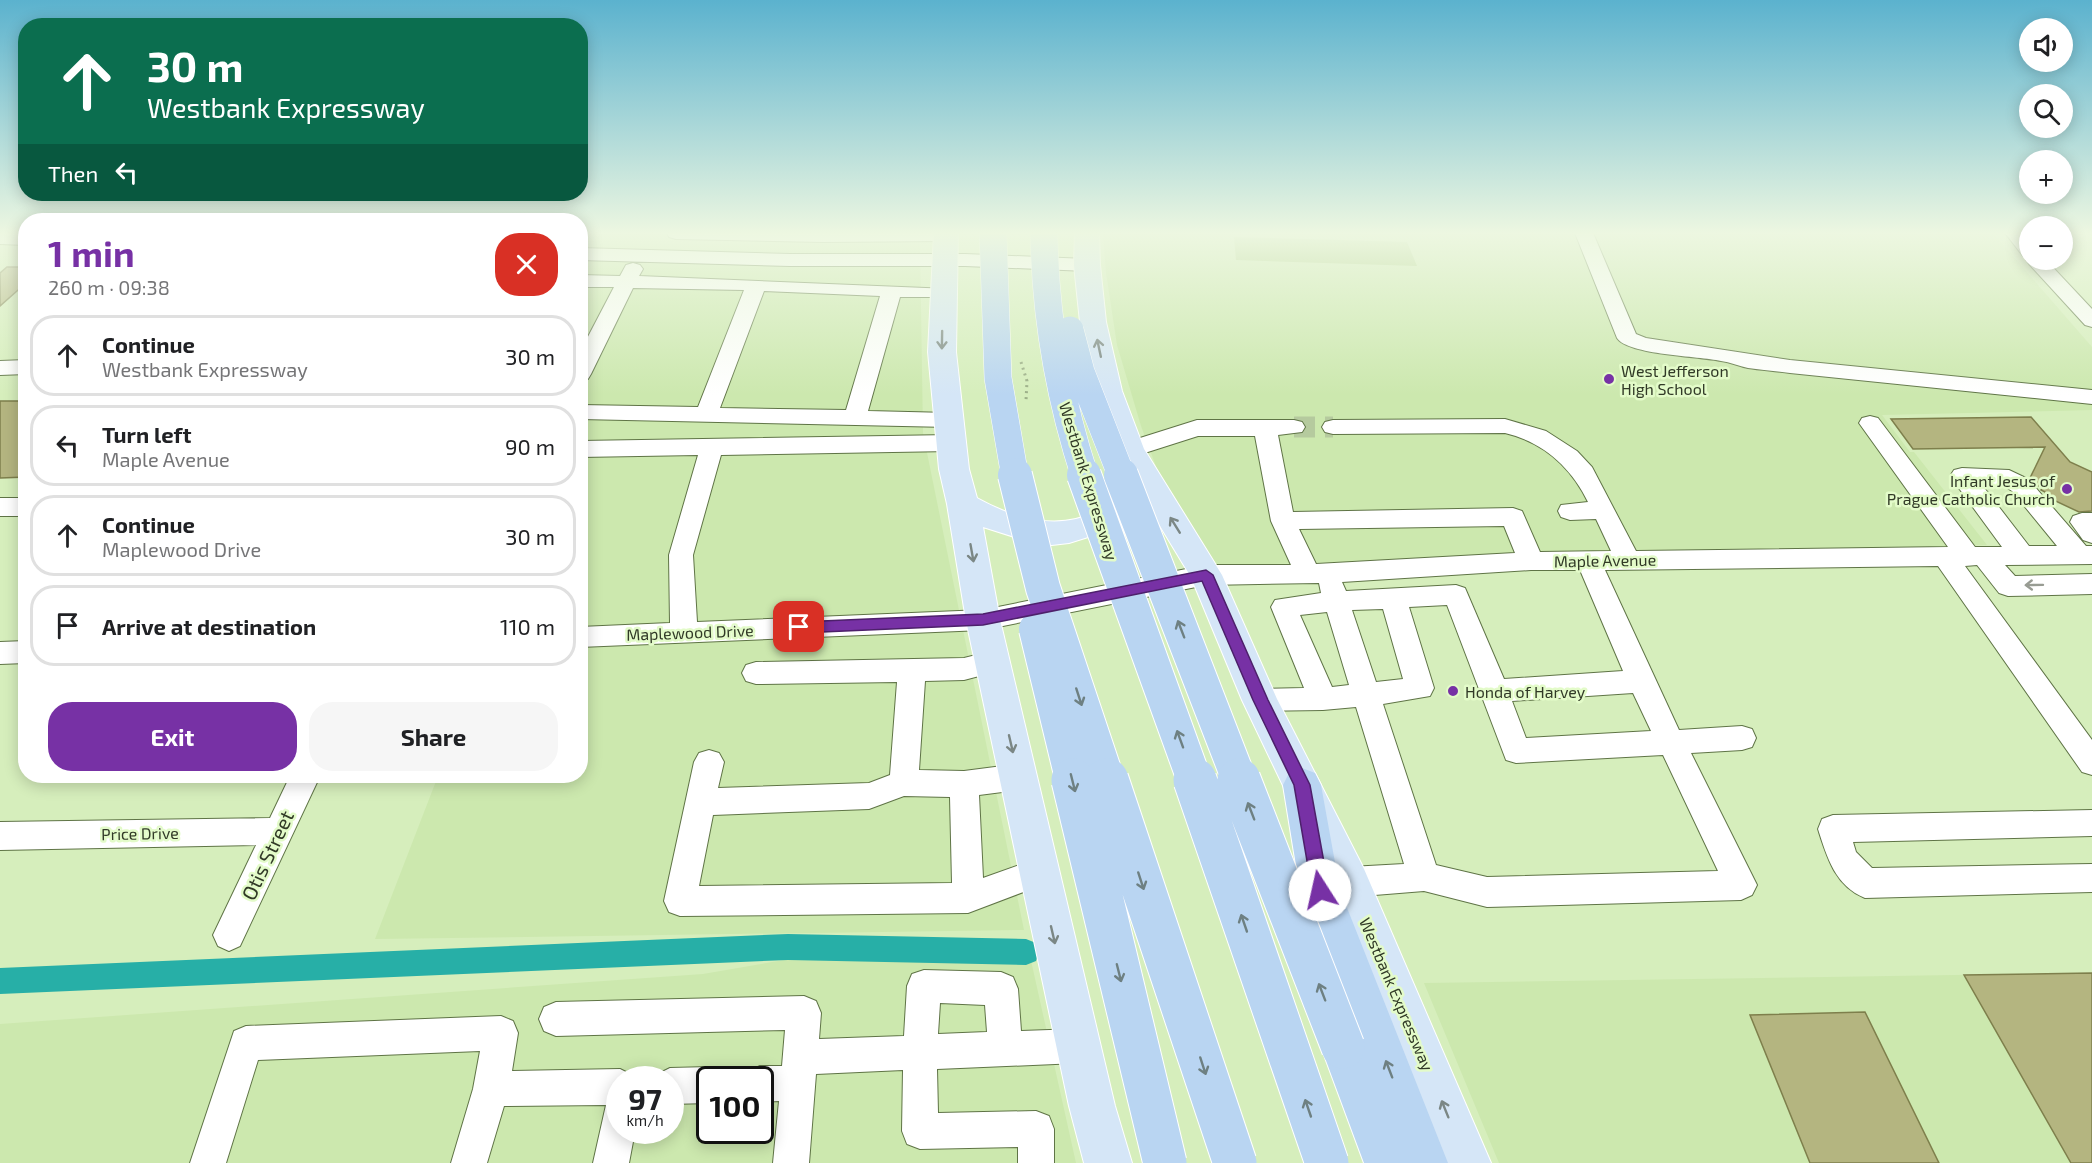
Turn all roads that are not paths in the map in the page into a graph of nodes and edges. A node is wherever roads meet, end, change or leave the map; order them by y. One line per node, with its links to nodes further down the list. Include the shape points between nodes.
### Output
1 (624, 287): 14 (street)
2 (755, 287): 19 (street)
3 (810, 287): 11 (street)
4 (897, 287): 11 (street)
5 (944, 287): 25 (main road, one-way to 25, via 942,352)
6 (994, 287): 28 (highway, bridge, via 998,378)
7 (1045, 287): 12 (highway, Westbank Expressway, bridge)
8 (1089, 287): 29 (main road, Westbank Expressway, one-way to 8, via 1108,391)
9 (1606, 287): 17 (street, via 1627,338 1658,348 1846,373)
10 (2061, 287): 13 (street)
11 (892, 291): 20 (street)
12 (1045, 294): 99 (highway, Westbank Expressway, one-way to 12, bridge, via 1190,768 1096,516 1063,396); 100 (highway, one-way to 12, bridge, via 1081,372 1068,321)
13 (2092, 321)
14 (588, 358)
15 (18, 367): 16 (street)
16 (0, 368)
17 (2092, 397)
18 (588, 412): 19 (street)
19 (705, 414): 20 (street)
20 (855, 417): 25 (street)
21 (1870, 423): 40 (street)
22 (1333, 427): 33 (street, via 1515,428 1555,446 1574,460)
23 (1265, 428): 24 (street); 29 (street, via 1197,428); 35 (street)
24 (1294, 428)
25 (950, 431): 26 (street); 30 (main road)
26 (712, 447): 27 (street); 51 (street, via 681,555)
27 (588, 448)
28 (1011, 459): 97 (highway, one-way to 97, bridge, via 1013,533); 98 (highway, one-way to 98, bridge, via 1043,588)
29 (1135, 459): 30 (main road, via 1126,503 1109,519 1069,531 1043,534 986,517); 45 (main road, Westbank Expressway, one-way to 29)
30 (963, 504): 50 (main road, one-way to 50)
31 (0, 507): 32 (street)
32 (18, 507)
33 (1604, 510): 34 (street); 42 (street)
34 (1570, 511)
35 (1283, 521): 43 (street, via 1513,518); 44 (street)
36 (2092, 522): 37 (street, via 2082,522)
37 (2092, 534)
38 (2086, 555): 39 (street, Maple Avenue); 39 (street, via 2020,485 2009,478 1962,476)
39 (2022, 556): 40 (street, Maple Avenue)
40 (1966, 557): 42 (street, Maple Avenue); 46 (street, one-way to 40, via 2008,586); 66 (street)
41 (1588, 560): 42 (street, Maple Avenue); 43 (street, Maple Avenue); 58 (street)
42 (1628, 560)
43 (1531, 561): 44 (street, Maple Avenue)
44 (1318, 573): 45 (street, Maple Avenue); 49 (street)
45 (1206, 575): 47 (street, Maple Avenue); 62 (main road, Westbank Expressway)
46 (2092, 584)
47 (1120, 593): 50 (street, Maplewood Drive)
48 (1393, 598): 49 (street); 59 (street, via 1456,595); 60 (street, via 1420,688)
49 (1336, 601): 60 (street); 61 (street, via 1284,607)
50 (983, 620): 51 (street, Maplewood Drive); 55 (main road)
51 (684, 632): 52 (street, Maplewood Drive)
52 (588, 637)
53 (18, 652): 54 (street)
54 (0, 653)
55 (992, 662): 56 (street, via 964,669); 67 (main road, one-way to 67)
56 (912, 671): 57 (street); 69 (street)
57 (756, 673)
58 (1641, 681): 59 (street); 64 (street)
59 (1495, 691): 64 (street, via 1516,751)
60 (1365, 693): 61 (street); 77 (street)
61 (1323, 699): 62 (street)
62 (1260, 700): 71 (main road, Westbank Expressway)
63 (1742, 738): 64 (street)
64 (1671, 743): 77 (street, via 1741,885 1487,892)
65 (709, 762): 72 (street)
66 (2092, 763)
67 (1018, 777): 70 (street); 76 (main road)
68 (302, 783): 74 (street, Otis Street)
69 (904, 783): 70 (street); 72 (street, via 869,796)
70 (964, 784): 80 (street)
71 (1302, 785): 79 (main road, Westbank Expressway); 101 (highway, one-way to 71, via 1320,890)
72 (701, 802): 80 (street, via 680,901)
73 (2092, 823): 78 (street, via 1833,829 1843,860 1865,883)
74 (279, 831): 75 (street, Price Drive); 81 (street, Otis Street)
75 (0, 836)
76 (1040, 872): 80 (street); 83 (main road, one-way to 83)
77 (1424, 877): 79 (street)
78 (2092, 878)
79 (1350, 882): 102 (main road, Westbank Expressway, one-way to 79)
80 (968, 898)
81 (229, 935)
82 (556, 1019): 86 (street, via 804,1013)
83 (1078, 1046): 84 (street); 96 (main road)
84 (1005, 1049): 85 (street); 85 (street, via 1002,989 924,986)
85 (920, 1052): 86 (street); 95 (street, via 920,1131 1036,1129)
86 (799, 1070): 87 (street); 94 (street)
87 (774, 1079)
88 (606, 1087): 89 (street)
89 (491, 1089): 91 (street, via 501,1033 246,1043); 92 (street)
90 (614, 1144): 93 (street)
91 (208, 1163)
92 (469, 1163)
93 (611, 1163)
94 (791, 1163)
95 (1036, 1163)
96 (1108, 1163)
97 (1165, 1163)
98 (1235, 1163)
99 (1327, 1163)
100 (1388, 1163)
101 (1424, 1163)
102 (1467, 1163)

